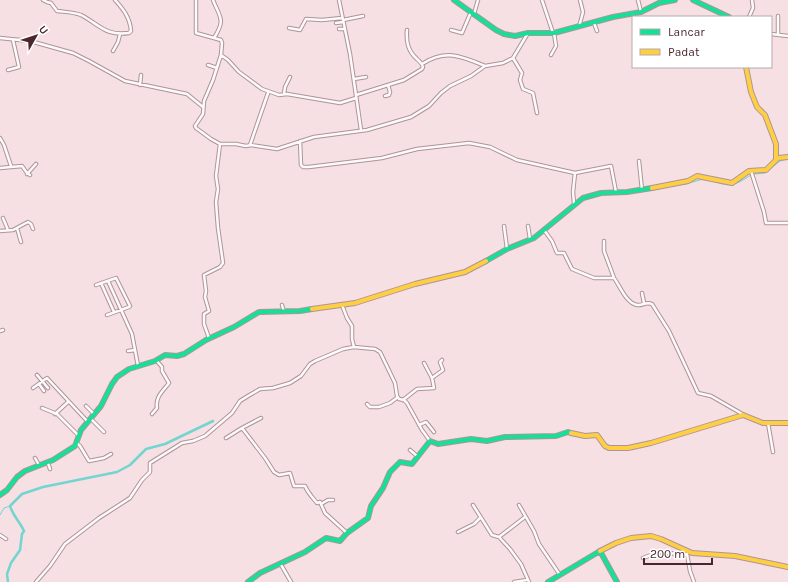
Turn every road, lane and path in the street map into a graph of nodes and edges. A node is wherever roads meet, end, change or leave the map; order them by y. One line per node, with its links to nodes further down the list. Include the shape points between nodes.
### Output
1 (42, 0): 32 (street, via 51,2 57,12 77,14 107,32)
2 (115, 0): 32 (street, via 127,14 131,25 130,33)
3 (196, 0): 37 (street, via 195,32)
4 (214, 0): 37 (street, via 221,16 220,28)
5 (339, 0): 20 (street)
6 (454, 0): 14 (street)
7 (478, 0): 14 (street)
8 (542, 0): 31 (street)
9 (580, 0): 23 (street, via 583,12)
10 (638, 0): 15 (street)
11 (675, 0): 15 (street, via 659,3)
12 (693, 0): 17 (street)
13 (752, 0): 18 (street, via 753,8)
14 (472, 13): 28 (street, via 461,33); 30 (street, via 504,34 515,36)
15 (640, 14): 21 (street, via 613,17)
16 (362, 16): 20 (street)
17 (726, 16)
18 (749, 16)
19 (778, 16): 34 (street)
20 (343, 20): 22 (street); 24 (street, via 306,19 300,30); 26 (street)
21 (594, 23): 23 (street); 29 (street)
22 (336, 24)
23 (579, 27): 31 (street)
24 (289, 28)
25 (339, 29): 26 (street)
26 (345, 29): 52 (street)
27 (406, 30): 43 (street, via 408,47)
28 (451, 30)
29 (596, 31)
30 (528, 33): 31 (street); 42 (street)
31 (553, 33): 41 (street, via 556,46)
32 (120, 34): 39 (street)
33 (772, 34): 34 (street)
34 (778, 35): 35 (street)
35 (788, 36)
36 (0, 38): 38 (street)
37 (214, 38): 40 (street, via 222,42)
38 (13, 40): 48 (street, via 19,67); 53 (street, via 34,42 73,53 125,81)
39 (113, 51)
40 (221, 55): 46 (street); 55 (street, via 239,72)
41 (551, 55)
42 (513, 58): 45 (street, via 503,63); 60 (street, via 522,73 522,89 534,93)
43 (422, 64): 45 (street, via 452,55); 54 (street, via 422,69 412,76)
44 (208, 66): 46 (street)
45 (485, 66): 61 (street, via 450,86 429,106 413,116)
46 (217, 68): 59 (street)
47 (746, 68): 67 (street, via 750,92 772,129)
48 (8, 70)
49 (141, 75): 53 (street)
50 (290, 77): 56 (street)
51 (366, 77): 52 (street)
52 (354, 79): 58 (street)
53 (140, 85): 59 (street, via 187,94)
54 (388, 85): 57 (street, via 389,94); 58 (street)
55 (268, 92): 56 (street); 65 (street)
56 (284, 94): 58 (street, via 340,103)
57 (385, 96)
58 (356, 97): 61 (street)
59 (203, 107): 64 (street, via 203,114 195,127)
60 (537, 113)
61 (361, 130): 63 (street)
62 (0, 138): 70 (street)
63 (300, 141): 65 (street, via 277,149); 72 (street, via 300,162 303,167 469,143 490,147 509,158)
64 (220, 144): 65 (street); 104 (street, via 216,202 223,263 204,275 205,297 209,311 204,313 204,324)
65 (250, 145)
66 (788, 157): 67 (street)
67 (776, 159): 73 (street, via 766,170)
68 (639, 161): 74 (street)
69 (36, 164): 70 (street, via 28,175 23,166)
70 (11, 166): 71 (street)
71 (0, 168)
72 (575, 172): 75 (street, via 611,166); 76 (street)
73 (751, 172): 74 (street, via 732,183 697,176 688,181); 78 (street, via 766,223)
74 (642, 190): 75 (street)
75 (616, 192): 76 (street, via 589,196)
76 (574, 204): 84 (street)
77 (3, 218): 83 (street)
78 (788, 223)
79 (504, 226): 89 (street)
80 (528, 226): 86 (street)
81 (17, 228): 82 (street, via 29,222); 83 (street); 88 (street)
82 (33, 229)
83 (8, 230): 85 (street)
84 (544, 230): 86 (street); 90 (street, via 557,253 564,253 572,269 594,278)
85 (0, 231)
86 (530, 240): 89 (street)
87 (604, 241): 90 (street, via 604,251)
88 (21, 242)
89 (507, 249): 97 (street, via 465,272)
90 (614, 278): 95 (street, via 622,293 632,302 637,305)
91 (108, 280): 92 (street); 98 (street); 98 (street, via 117,278 125,294 130,306)
92 (101, 283): 93 (street); 99 (street)
93 (96, 285)
94 (642, 293): 95 (street)
95 (644, 303): 128 (street, via 650,302 664,322 698,393 711,396)
96 (282, 305): 100 (street)
97 (342, 305): 100 (street); 105 (street, via 352,326)
98 (122, 310): 99 (street); 102 (street)
99 (114, 312): 101 (street)
100 (284, 312): 104 (street, via 257,312 234,327)
101 (107, 315)
102 (132, 334): 103 (street); 106 (street)
103 (127, 336)
104 (209, 338): 108 (street, via 180,355 166,355)
105 (354, 347): 119 (street, via 375,349 380,352 395,383); 168 (street, via 315,361 301,376 290,383 260,389 240,401 232,413 205,436 193,442 184,442 150,463 150,472 132,496 68,541)
106 (135, 350): 107 (street); 111 (street)
107 (128, 351)
108 (156, 360): 111 (street); 126 (street, via 169,383 156,402 157,408)
109 (442, 360): 113 (street, via 440,362 443,370)
110 (424, 363): 113 (street)
111 (138, 366): 127 (street, via 126,370 113,381)
112 (37, 375): 114 (street)
113 (432, 378): 120 (street, via 434,388 416,389)
114 (42, 381): 115 (street); 117 (street); 121 (street, via 46,378)
115 (39, 384): 116 (street); 118 (street)
116 (33, 388)
117 (48, 388)
118 (44, 390)
119 (398, 397): 120 (street); 122 (street, via 379,407 370,407)
120 (403, 400): 133 (street)
121 (68, 402): 125 (street); 130 (street)
122 (367, 404)
123 (86, 406): 127 (street)
124 (42, 408): 125 (street)
125 (55, 414): 137 (street)
126 (152, 414)
127 (95, 415): 130 (street)
128 (744, 415): 131 (street, via 756,422); 139 (street, via 628,448 609,448 604,446 597,435 586,436 568,432 556,436 505,437 482,442 471,439 438,444)
129 (261, 418): 134 (street)
130 (89, 421): 135 (street); 137 (street)
131 (768, 423): 132 (street); 142 (street)
132 (788, 423)
133 (419, 425): 136 (street, via 426,422); 139 (street)
134 (242, 428): 138 (street); 151 (street, via 274,472 279,476 290,473 294,486 304,486)
135 (104, 432)
136 (434, 432)
137 (79, 436): 140 (street)
138 (226, 438)
139 (430, 441): 144 (street)
140 (77, 443): 143 (street, via 89,461); 146 (street)
141 (410, 450): 144 (street)
142 (772, 452)
143 (111, 454)
144 (417, 456): 157 (street, via 411,464 400,462 395,466 368,518)
145 (35, 458): 147 (street)
146 (48, 463): 147 (street); 148 (street)
147 (39, 466): 149 (street, via 20,474)
148 (50, 470)
149 (0, 495)
150 (333, 500): 151 (street)
151 (321, 504): 157 (street, via 325,513)
152 (474, 505): 155 (street)
153 (520, 505): 154 (street)
154 (525, 517): 159 (street); 166 (street, via 539,544)
155 (480, 518): 156 (street); 159 (street, via 492,536)
156 (458, 532)
157 (347, 533): 164 (street, via 339,541 326,538)
158 (0, 535): 160 (street)
159 (499, 537): 167 (street, via 518,560)
160 (6, 539)
161 (600, 551): 162 (street, via 631,538 646,536 661,539); 166 (street); 173 (street)
162 (687, 553): 163 (street, via 659,552); 165 (street, via 735,556); 174 (street)
163 (643, 558)
164 (280, 563): 169 (street); 170 (street)
165 (788, 567)
166 (560, 574): 172 (street)
167 (528, 581): 171 (street)
168 (36, 582)
169 (248, 582)
170 (291, 582)
171 (514, 582)
172 (548, 582)
173 (617, 582)
174 (694, 582)

